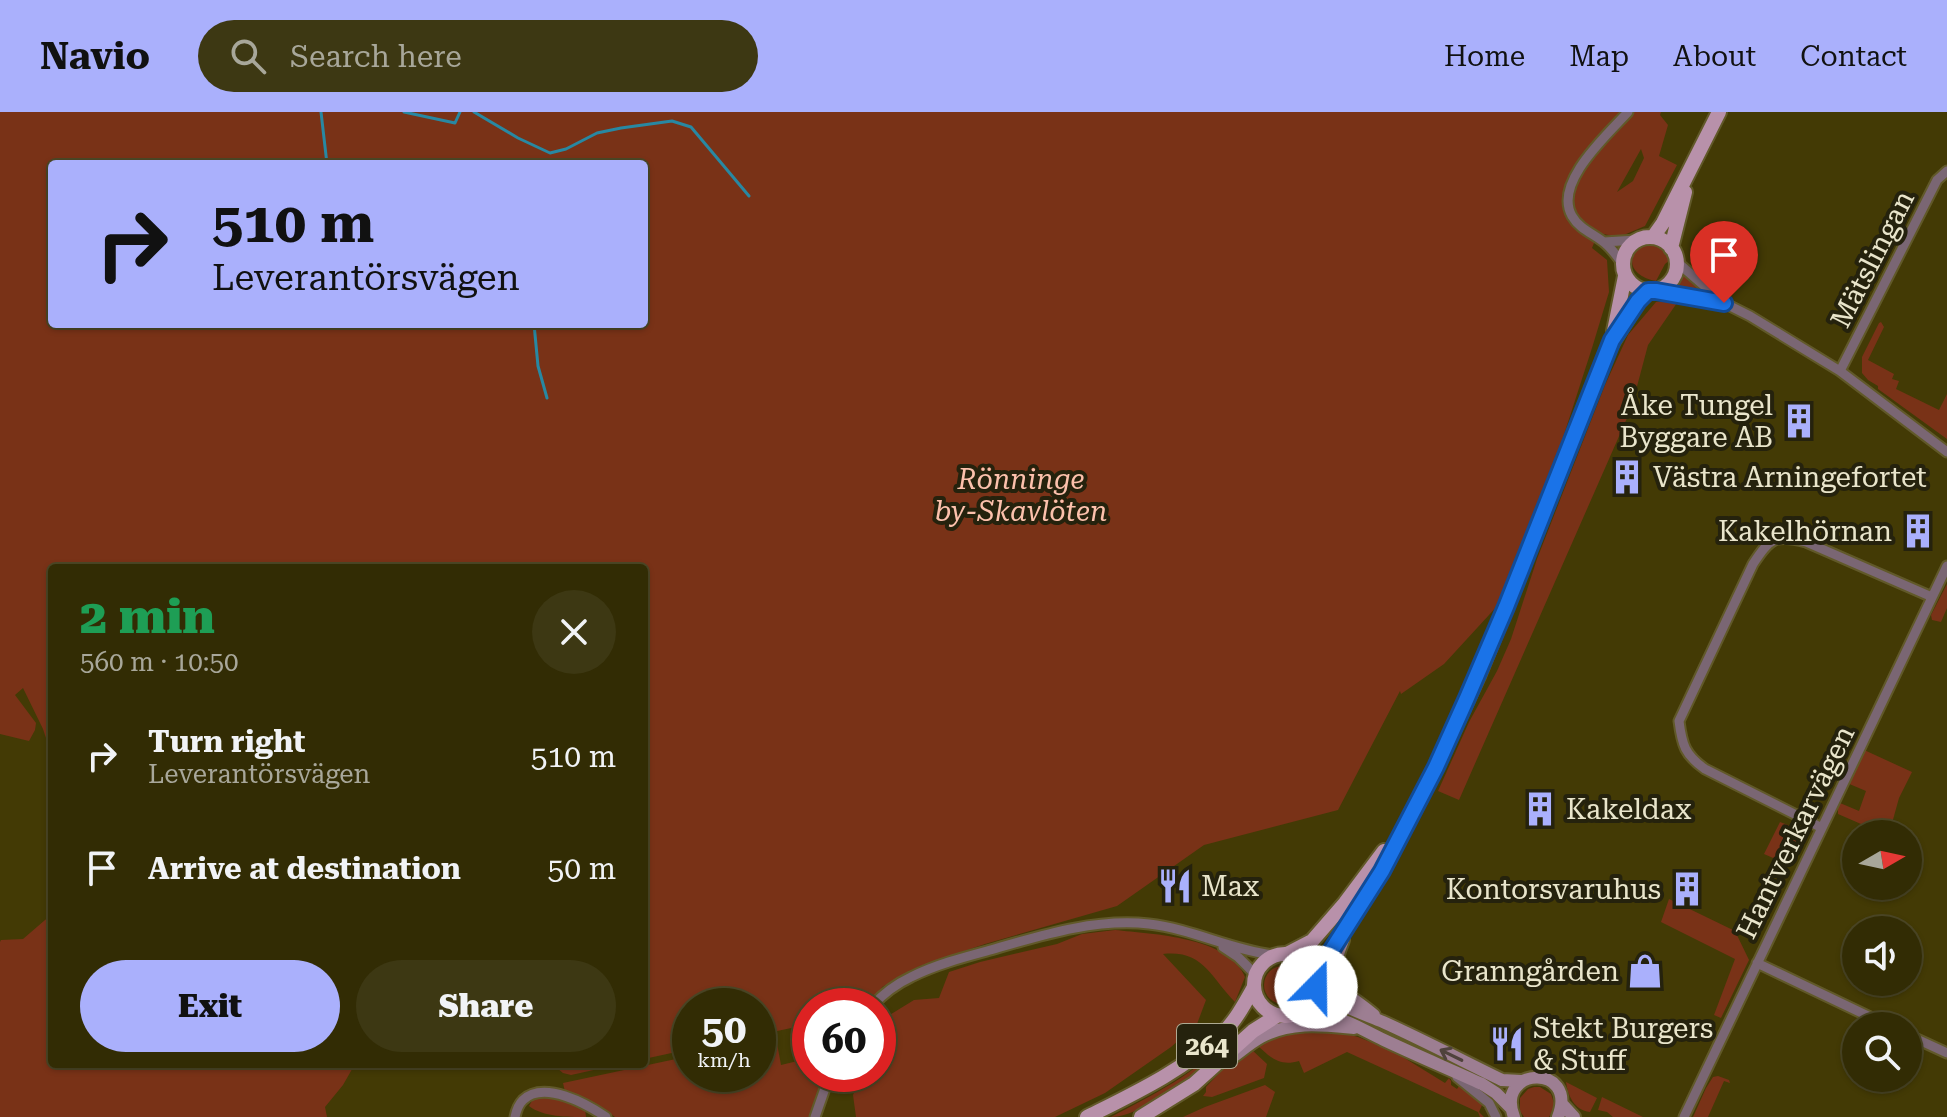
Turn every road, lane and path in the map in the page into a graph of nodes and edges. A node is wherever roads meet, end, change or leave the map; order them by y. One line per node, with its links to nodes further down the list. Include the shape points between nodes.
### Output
1 (1628, 112): 7 (street, via 1582,165 1567,197 1572,216)
2 (1719, 112): 3 (main road, 264)
3 (1692, 165): 5 (main road, 264); 8 (main road, 264)
4 (1947, 171): 13 (street, Mätslingan, via 1937,180)
5 (1653, 237): 6 (main road); 8 (main road, via 1663,240)
6 (1637, 240): 7 (street); 9 (main road, 264, via 1627,249)
7 (1604, 242): 9 (street)
8 (1674, 255): 10 (main road, 264, via 1672,280); 11 (street)
9 (1624, 269): 10 (main road, via 1635,287); 12 (main road, 264)
10 (1652, 291): 11 (street); 12 (main road, 264, via 1638,301)
11 (1724, 303): 13 (street)
12 (1612, 340): 17 (main road, 264, via 1495,635)
13 (1840, 371): 14 (street)
14 (1947, 452)
15 (1947, 566): 16 (street, Hantverkarvägen)
16 (1932, 597): 18 (street, Hantverkarvägen); 18 (street, via 1786,537 1766,544 1753,564 1679,721 1683,744 1691,760 1705,769)
17 (1425, 787): 19 (main road, 264); 21 (main road, 264, via 1345,903 1312,941)
18 (1822, 828): 22 (street, Hantverkarvägen)
19 (1353, 915): 24 (main road, 264); 29 (street, via 1334,974 1340,989)
20 (1214, 941): 21 (street, via 1252,953); 23 (street, via 1238,957); 25 (street, via 1149,924 1101,924 942,964)
21 (1280, 954): 23 (main road, 264, via 1263,963); 24 (main road, via 1307,962)
22 (1757, 963): 27 (street); 46 (street, Hantverkarvägen)
23 (1255, 981): 28 (main road, 264, via 1256,997); 42 (main road, 264, via 1224,1031 1188,1062)
24 (1316, 985): 26 (main road, 264, via 1314,997); 29 (street, via 1329,999)
25 (892, 988)
26 (1301, 1012): 28 (main road, 264); 30 (street, via 1325,1013)
27 (1860, 1012)
28 (1278, 1015): 35 (main road, 264)
29 (1382, 1022): 34 (street, one-way to 29, via 1502,1080)
30 (1363, 1029): 33 (street); 35 (street, via 1300,1025 1262,1036)
31 (1922, 1041): 32 (street)
32 (1947, 1053)
33 (1445, 1067): 38 (street, via 1496,1093); 44 (street, via 1489,1103)
34 (1521, 1081): 37 (street, via 1552,1081 1562,1096); 38 (street, via 1512,1093)
35 (1194, 1084): 43 (main road, 264)
36 (824, 1092): 39 (street)
37 (1561, 1111): 45 (street)
38 (1512, 1113)
39 (817, 1115)
40 (515, 1117): 41 (street, via 522,1100 549,1092)
41 (606, 1117)
42 (1087, 1117)
43 (1141, 1117)
44 (1496, 1117)
45 (1574, 1117)
46 (1684, 1117)

